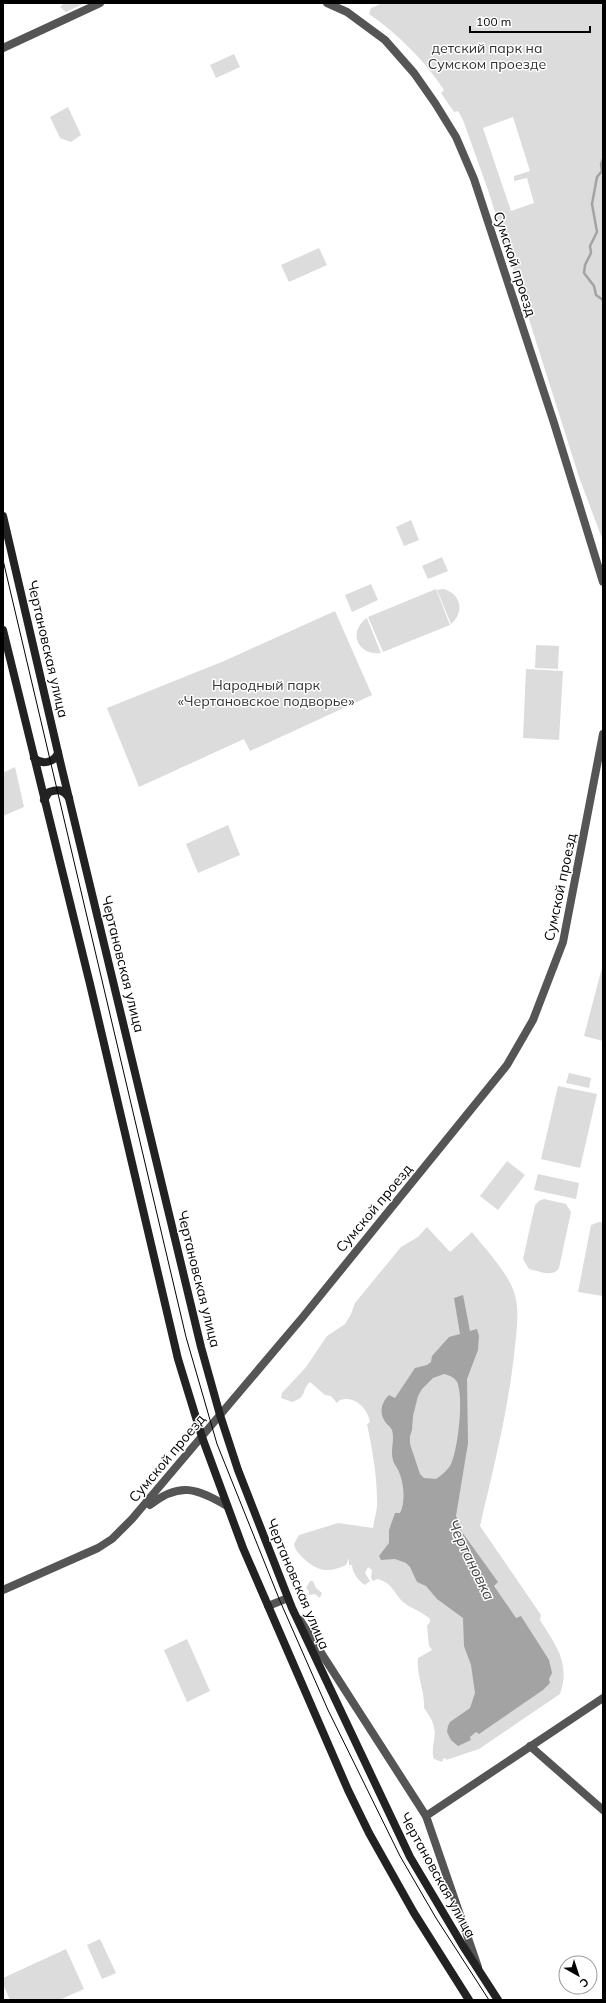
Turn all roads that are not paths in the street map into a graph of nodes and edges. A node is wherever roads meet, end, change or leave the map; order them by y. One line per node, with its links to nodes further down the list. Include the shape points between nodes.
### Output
1 (100, 3): 3 (street)
2 (327, 3): 5 (street, Сумской проезд, via 347,12 385,40 436,103 456,137 474,179)
3 (3, 48)
4 (3, 516): 8 (main road, Чертановская улица)
5 (603, 582)
6 (3, 630): 9 (main road)
7 (603, 734): 12 (street, Сумской проезд, via 566,929 533,1020 507,1065)
8 (58, 753): 9 (main road, via 54,759 46,762); 10 (main road, Чертановская улица)
9 (34, 758): 11 (main road)
10 (69, 798): 11 (main road, via 66,793 57,790 49,792); 12 (main road, Чертановская улица, via 201,1347)
11 (44, 800): 13 (main road, via 94,999 178,1359)
12 (220, 1415): 13 (street, Сумской проезд); 17 (main road, Чертановская улица, via 241,1478)
13 (202, 1437): 14 (main road); 15 (street, Сумской проезд)
14 (227, 1506): 15 (street, via 203,1492 181,1489 158,1498); 18 (main road)
15 (132, 1519): 16 (street, Сумской проезд, via 107,1542)
16 (3, 1590)
17 (288, 1598): 18 (street); 19 (main road, Чертановская улица)
18 (268, 1606): 25 (main road, via 369,1833 414,1913)
19 (292, 1608): 23 (street); 24 (main road, Чертановская улица, via 410,1857)
20 (603, 1698): 21 (street)
21 (530, 1746): 22 (street); 23 (street)
22 (603, 1810)
23 (426, 1816): 24 (street)
24 (480, 1973): 26 (main road, Чертановская улица)
25 (469, 2000)
26 (498, 2000)

